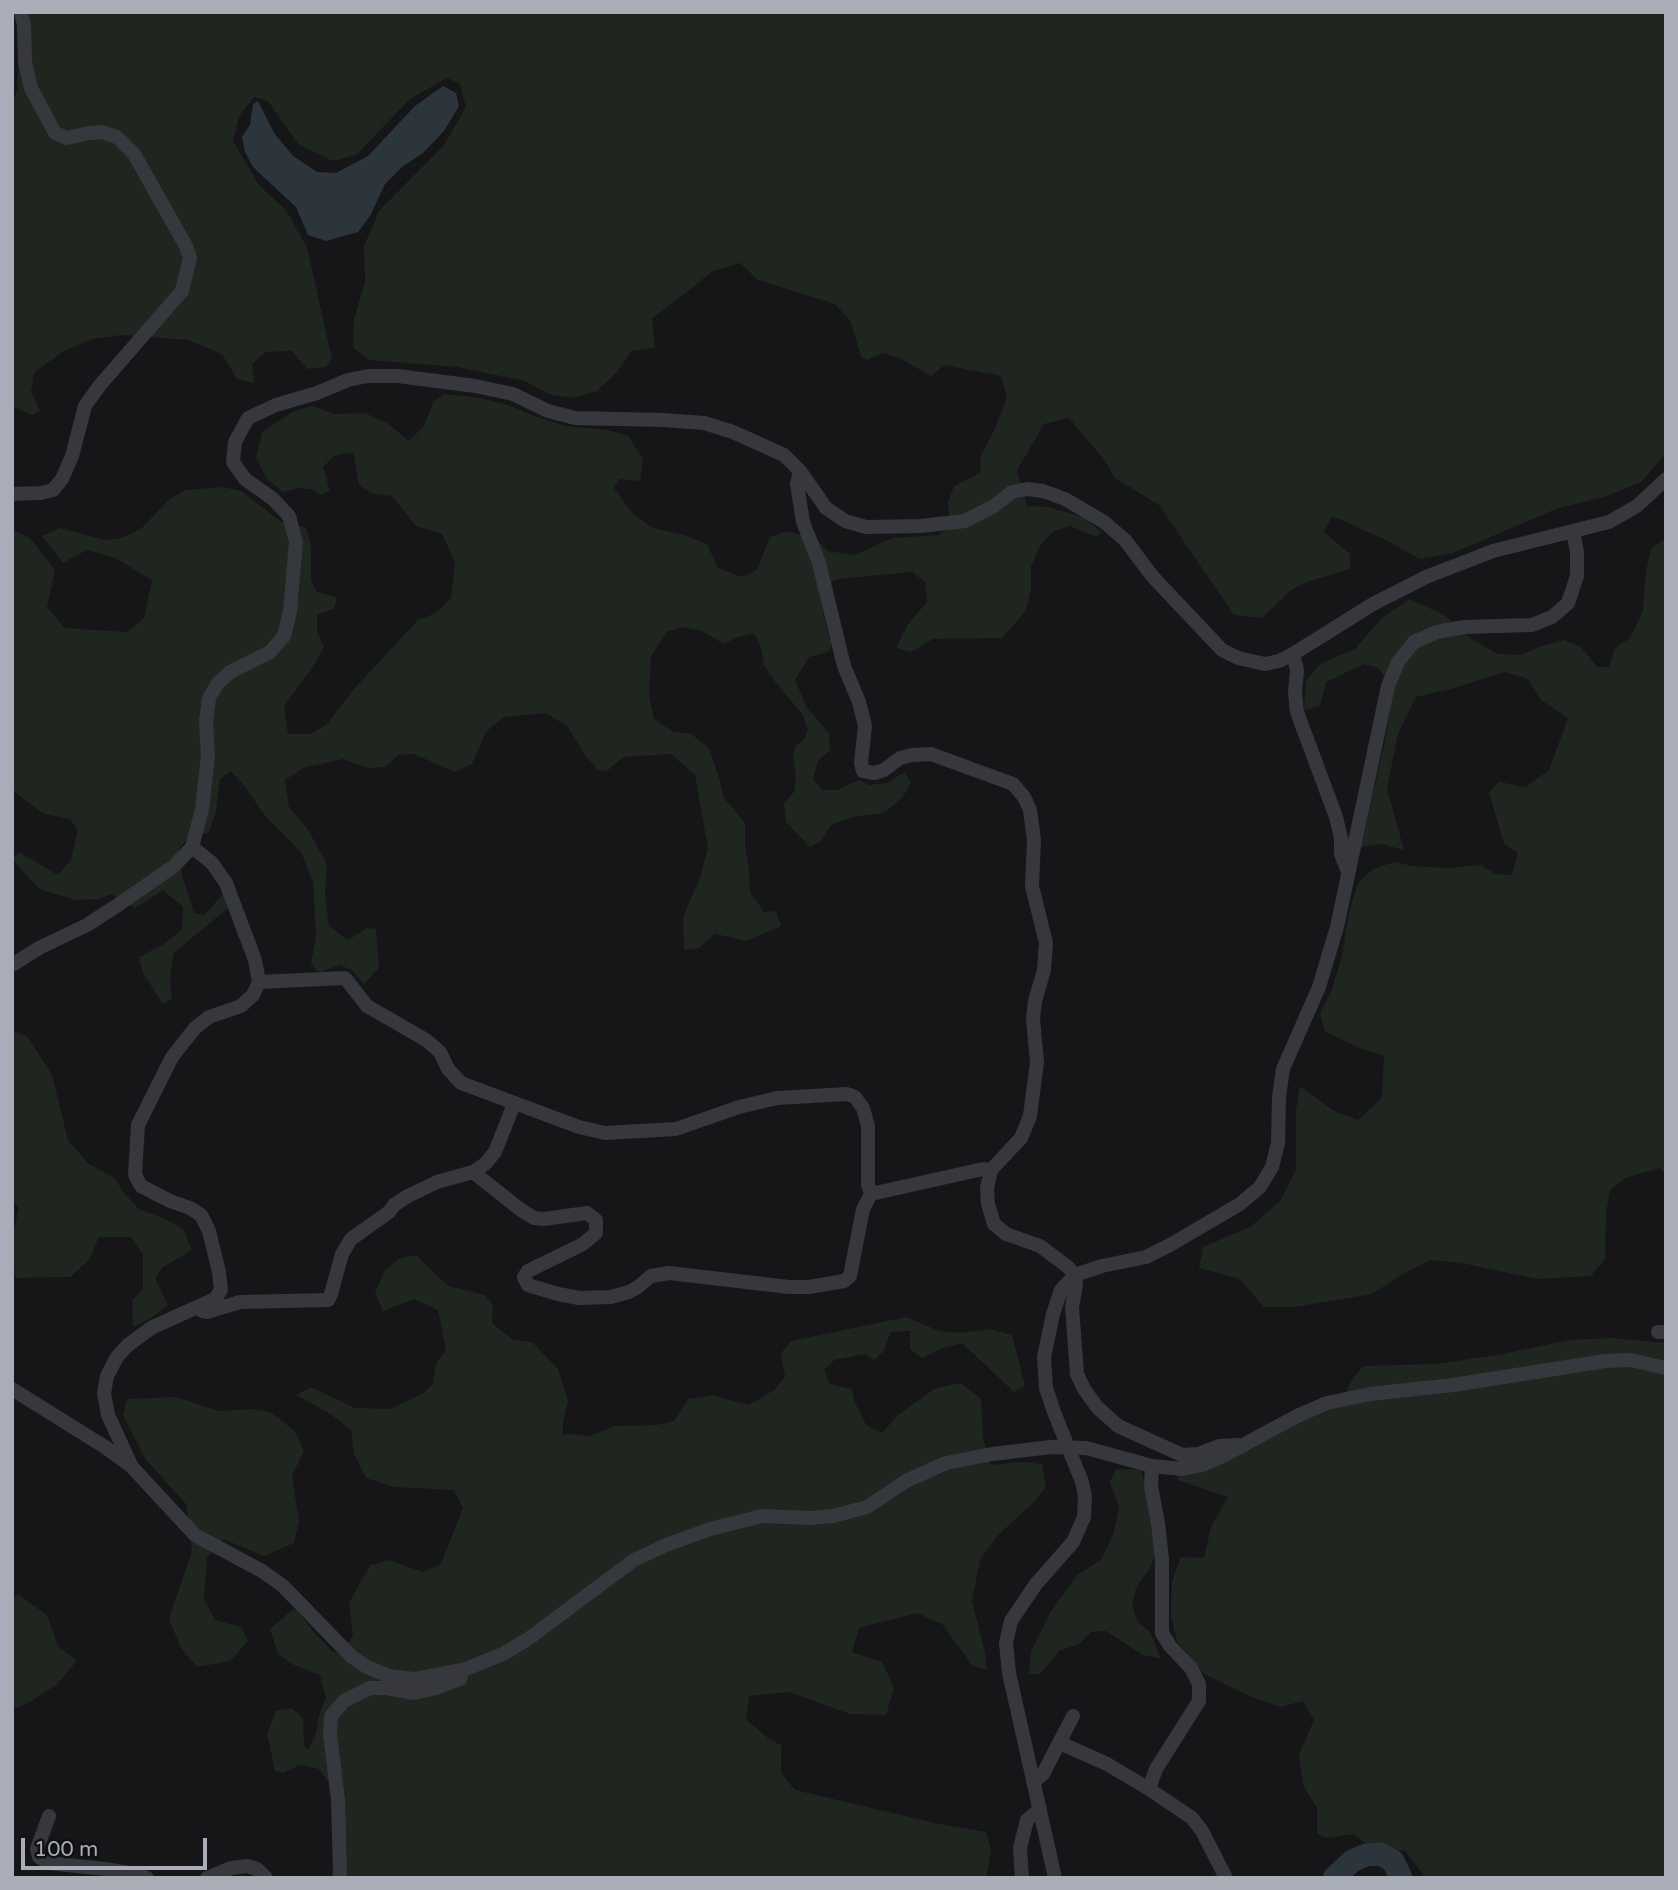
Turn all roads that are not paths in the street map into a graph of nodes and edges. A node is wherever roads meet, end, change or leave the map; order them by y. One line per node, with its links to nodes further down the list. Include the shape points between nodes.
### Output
1 (21, 12): 4 (street, via 31,88 55,133 67,138 102,132 117,137 134,154 190,258 182,291 85,406 62,479 41,493)
2 (800, 471): 6 (street, via 826,509 845,522 866,527 965,521 1012,492 1027,489 1065,499 1125,540 1222,650 1265,664); 7 (street, via 784,455 704,424 575,418 513,394 398,376 348,380 248,418 236,442 233,462 289,516 296,542 290,611 284,636 270,652 230,672 209,698 202,810); 12 (street, via 797,484 803,522 865,726 863,771 874,773 900,758 931,754 1013,784 1030,810 1032,887 1046,943 1033,1019 1037,1062 1030,1116 1021,1138)
3 (1666, 478): 5 (street, via 1637,506 1609,522)
4 (12, 494)
5 (1573, 531): 6 (street, via 1493,551 1426,577); 8 (street, via 1577,576 1568,603 1552,617 1532,625 1437,632 1414,642 1398,662 1388,686)
6 (1293, 654): 8 (street, via 1297,712 1336,817)
7 (192, 847): 9 (street, via 174,866 118,905); 10 (street, via 212,863 226,883)
8 (1348, 872): 15 (street, via 1320,987 1283,1069 1278,1143 1261,1187 1170,1245)
9 (12, 965)
10 (259, 982): 11 (street, via 345,978 367,1006 440,1052 461,1083); 16 (street, via 241,1006 209,1017 195,1028 172,1057 138,1125 135,1175 141,1186 201,1215 209,1231 221,1290 215,1299)
11 (514, 1104): 13 (street, via 495,1152); 14 (street, via 605,1133 676,1129 777,1098 847,1094 863,1108 868,1126)
12 (991, 1170): 14 (street); 15 (street, via 987,1188 994,1224 1006,1234 1040,1246)
13 (473, 1172): 14 (street, via 534,1218 587,1213 596,1220 596,1233 583,1244 524,1278 528,1285 579,1298 629,1292 651,1276 669,1273 789,1287 844,1281 850,1276 863,1209); 16 (street, via 408,1196 351,1239 328,1300 240,1302 207,1312)
14 (872, 1194)
15 (1075, 1275): 19 (street, via 1072,1316 1077,1374 1097,1408 1118,1426 1182,1455); 20 (street, via 1061,1290 1044,1357 1046,1388)
16 (193, 1310): 21 (street, via 151,1328 128,1345 107,1376 108,1415)
17 (1666, 1368): 19 (street, via 1631,1360 1605,1361 1370,1394 1327,1403)
18 (12, 1389): 21 (street)
19 (1244, 1445): 22 (street, via 1202,1465 1183,1469)
20 (1068, 1447): 22 (street); 23 (street, via 946,1463 906,1481 867,1507 811,1518 762,1516 666,1545 634,1560 528,1639); 26 (street, via 1086,1496 1084,1517 1073,1542 1011,1621 1006,1643)
21 (131, 1466): 23 (street, via 195,1535 283,1586 367,1667 414,1679)
22 (1152, 1466): 27 (street, via 1162,1559 1162,1633 1191,1668 1199,1684 1199,1701)
23 (466, 1670): 34 (street, via 460,1679 414,1693 370,1688 344,1701 331,1716)
24 (1073, 1716): 25 (street)
25 (1060, 1743): 26 (street, via 1043,1774); 27 (street)
26 (1033, 1782): 28 (street)
27 (1149, 1789): 37 (street, via 1192,1818)
28 (1040, 1810): 35 (street, via 1027,1820 1020,1848); 36 (street)
29 (50, 1816): 31 (street, via 37,1849 48,1863)
30 (249, 1872): 32 (street, via 231,1868); 33 (street, via 257,1869)
31 (147, 1878)
32 (207, 1878)
33 (266, 1878)
34 (339, 1878)
35 (1022, 1878)
36 (1055, 1878)
37 (1226, 1878)

